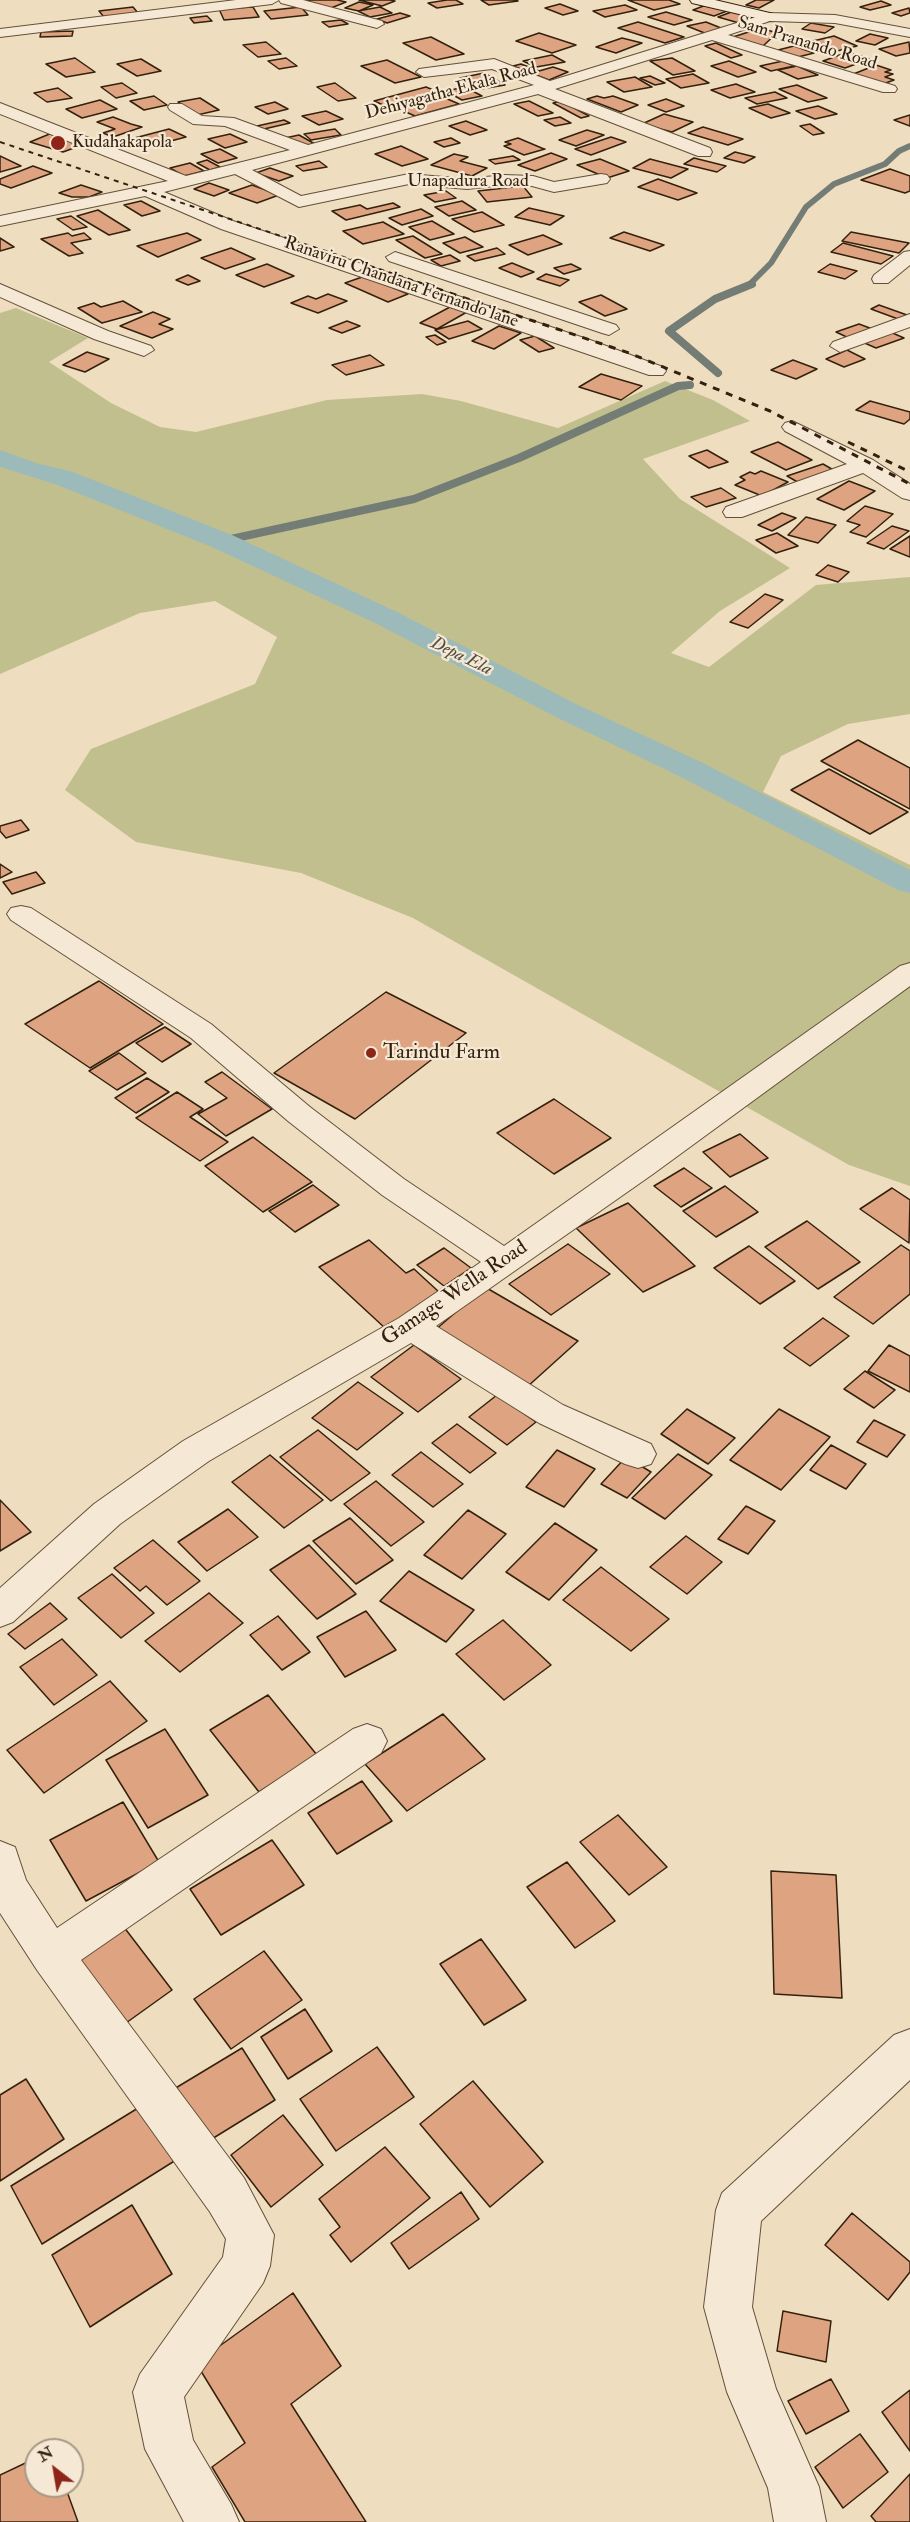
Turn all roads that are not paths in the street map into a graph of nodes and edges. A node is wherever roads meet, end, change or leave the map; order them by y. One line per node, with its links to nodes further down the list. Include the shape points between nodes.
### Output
1 (272, 0): 8 (street)
2 (286, 0): 7 (street)
3 (697, 0): 5 (street)
4 (832, 4): 6 (street)
5 (769, 17): 6 (street, Dehiyagatha Ekala Road); 10 (street, Dehiyagatha Ekala Road)
6 (802, 17): 9 (street, Dehiyagatha Ekala Road, via 836,19)
7 (377, 24)
8 (0, 33)
9 (910, 33)
10 (713, 35): 12 (street, Dehiyagatha Ekala Road); 13 (street, Sam Pranando Road)
11 (424, 72): 12 (street, via 494,64)
12 (544, 87): 18 (street, Dehiyagatha Ekala Road); 19 (street)
13 (889, 89)
14 (176, 107): 17 (street, via 199,121 228,121)
15 (0, 108): 22 (street)
16 (260, 115): 17 (street)
17 (241, 129): 18 (street, via 256,130)
18 (305, 150): 20 (street, Dehiyagatha Ekala Road)
19 (704, 152)
20 (236, 168): 21 (street, Unapadura Road, via 299,202 409,179 467,184 533,181 554,187); 22 (street, Dehiyagatha Ekala Road)
21 (601, 179)
22 (180, 183): 23 (street, Dehiyagatha Ekala Road); 24 (street)
23 (147, 191): 26 (street, Dehiyagatha Ekala Road); 36 (street, Ranaviru Chandana Fernando lane, via 227,225)
24 (208, 196)
25 (9, 203): 26 (street)
26 (37, 213): 27 (street, Dehiyagatha Ekala Road)
27 (0, 221)
28 (376, 251): 33 (street)
29 (907, 256): 30 (street)
30 (881, 279)
31 (0, 291): 35 (street)
32 (910, 320): 34 (street)
33 (609, 329)
34 (840, 346)
35 (144, 350)
36 (656, 371)
37 (792, 427): 38 (street)
38 (865, 465): 39 (street); 40 (street)
39 (910, 493)
40 (734, 512)
41 (21, 914): 43 (street, via 201,1031 393,1187)
42 (910, 972): 43 (street, Gamage Wella Road, via 642,1166)
43 (503, 1261): 44 (street, Gamage Wella Road)
44 (411, 1327): 45 (street, via 551,1414); 46 (street, Gamage Wella Road, via 196,1451 107,1514)
45 (638, 1454)
46 (0, 1611)
47 (367, 1741): 49 (street)
48 (0, 1860): 49 (street, via 7,1886)
49 (52, 1956): 51 (street, via 227,2195 250,2235 246,2266 158,2392 170,2449)
50 (910, 2050): 52 (street, via 739,2210 728,2307 752,2392 793,2487)
51 (213, 2522)
52 (800, 2522)

